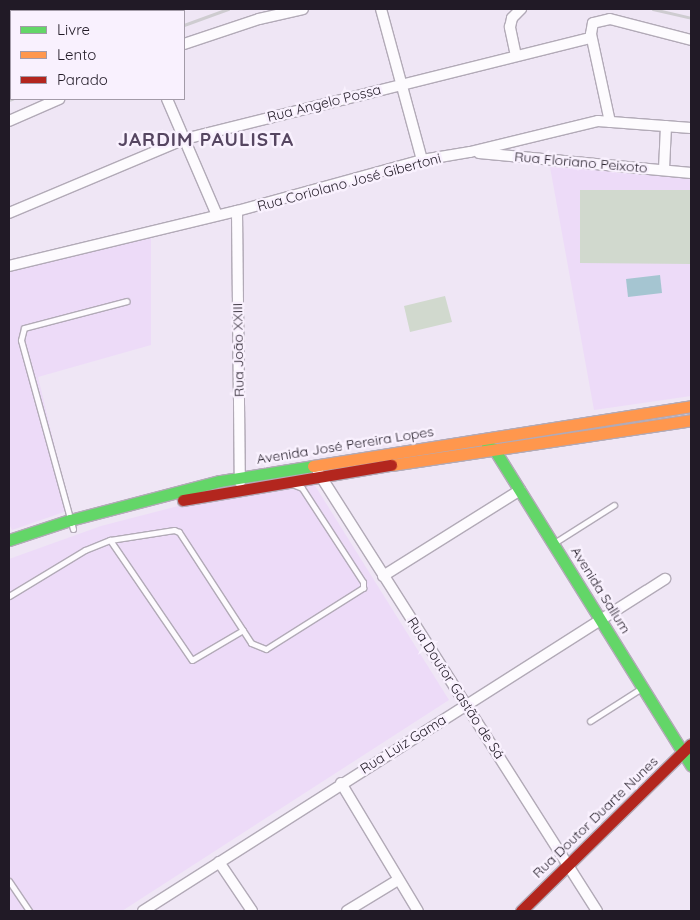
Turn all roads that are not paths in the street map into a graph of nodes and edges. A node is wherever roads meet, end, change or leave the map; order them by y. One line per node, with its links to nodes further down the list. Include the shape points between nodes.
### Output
1 (303, 9): 6 (street, via 259,19)
2 (381, 9): 8 (street)
3 (521, 9): 7 (street, via 512,18 510,27)
4 (592, 38): 5 (street, via 593,24 610,19); 7 (street, Rua Angelo Possa); 12 (street)
5 (691, 40)
6 (185, 44)
7 (516, 56): 8 (street, Rua Angelo Possa)
8 (400, 84): 15 (street, Rua Angelo Possa); 17 (street)
9 (57, 100): 11 (street)
10 (167, 100): 15 (street)
11 (9, 121)
12 (610, 122): 13 (street, Rua Coriolano José Gibertoni); 16 (street, Rua Coriolano José Gibertoni, via 598,121)
13 (666, 126): 14 (street, Rua Coriolano José Gibertoni); 18 (street)
14 (691, 128)
15 (185, 138): 21 (street, Rua Angelo Possa); 22 (street)
16 (470, 152): 17 (street, Rua Coriolano José Gibertoni); 18 (street, Rua Floriano Peixoto)
17 (422, 160): 20 (street, Rua Coriolano José Gibertoni)
18 (664, 169): 19 (street, Rua Floriano Peixoto)
19 (691, 172)
20 (237, 211): 22 (street, Rua Coriolano José Gibertoni); 33 (street, Rua João XXIII)
21 (9, 214)
22 (216, 215): 23 (street, Rua Coriolano José Gibertoni)
23 (9, 266)
24 (127, 300): 36 (lane, via 24,328 21,340)
25 (691, 406): 26 (main road, Avenida José Pereira Lopes)
26 (627, 414): 28 (main road); 29 (main road, Avenida José Pereira Lopes)
27 (691, 420): 28 (main road, Avenida José Pereira Lopes)
28 (628, 427): 30 (main road, Avenida José Pereira Lopes)
29 (476, 439): 30 (main road, Avenida Sallum); 31 (main road, Avenida José Pereira Lopes)
30 (494, 450): 31 (main road, Avenida José Pereira Lopes); 34 (main road, Avenida Sallum)
31 (318, 470): 32 (main road, Avenida José Pereira Lopes); 40 (street, Rua Doutor Gastão de Sá)
32 (280, 476): 33 (main road, Avenida José Pereira Lopes); 44 (lane, via 302,488 304,496 363,582 363,588 266,649 251,643)
33 (240, 483): 36 (main road, Avenida José Pereira Lopes)
34 (520, 490): 39 (main road, Avenida Sallum); 40 (street)
35 (614, 505): 39 (lane)
36 (72, 525): 38 (main road, Avenida José Pereira Lopes)
37 (110, 540): 42 (lane, via 85,550); 44 (lane, via 169,530 179,532); 44 (lane, via 192,660)
38 (11, 542)
39 (554, 543): 43 (main road, Avenida Sallum)
40 (383, 576): 46 (street, Rua Doutor Gastão de Sá)
41 (665, 578): 43 (street, Rua Luiz Gama)
42 (9, 596)
43 (602, 619): 45 (main road, Avenida Sallum); 46 (street, Rua Luiz Gama)
44 (243, 630)
45 (643, 687): 47 (lane); 49 (main road, Avenida Sallum)
46 (468, 704): 51 (street, Rua Luiz Gama); 53 (street, Rua Doutor Gastão de Sá)
47 (590, 721)
48 (691, 744): 49 (main road, Rua Doutor Duarte Nunes)
49 (682, 752): 50 (main road, Avenida Sallum); 53 (main road, Rua Doutor Duarte Nunes)
50 (691, 766)
51 (341, 783): 52 (street, Rua Luiz Gama); 54 (street)
52 (219, 862): 57 (street, Rua Luiz Gama); 58 (street)
53 (567, 864): 61 (main road, Rua Doutor Duarte Nunes); 62 (street, Rua Doutor Gastão de Sá)
54 (398, 880): 59 (street); 60 (street)
55 (9, 881): 56 (lane)
56 (29, 911)
57 (143, 911)
58 (252, 911)
59 (347, 911)
60 (418, 911)
61 (521, 911)
62 (597, 911)

